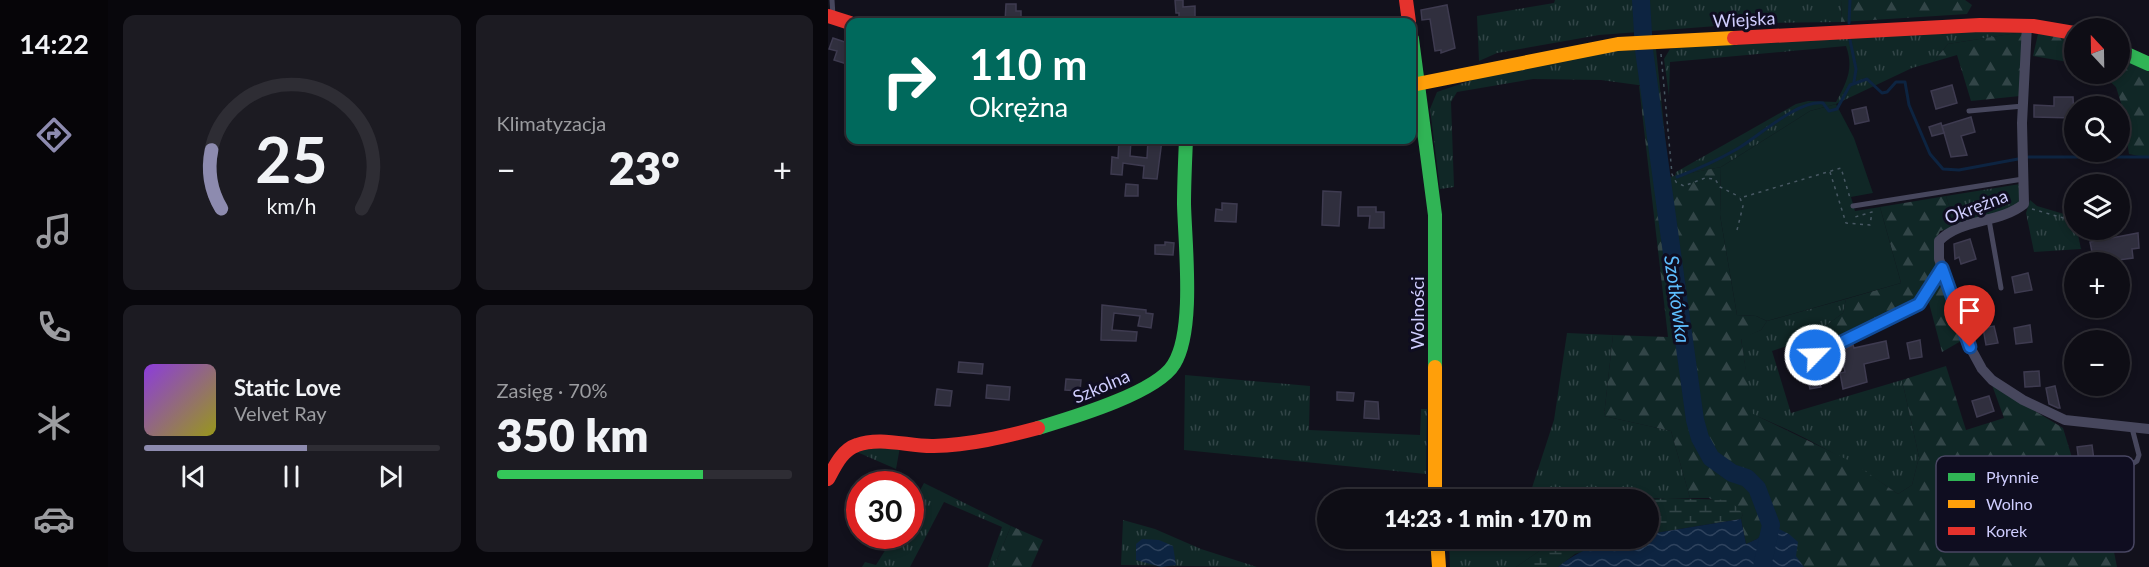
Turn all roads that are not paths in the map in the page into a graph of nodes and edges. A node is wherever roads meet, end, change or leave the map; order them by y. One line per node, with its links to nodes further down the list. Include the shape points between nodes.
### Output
1 (832, 0): 3 (lane)
2 (1406, 0): 4 (street)
3 (831, 17): 5 (street)
4 (1408, 18)
5 (846, 22)
6 (2027, 25): 7 (street, Wiejska); 10 (street, Wiejska, via 1632,43 1581,49); 12 (street, Okrężna)
7 (2064, 31)
8 (2130, 55): 9 (street)
9 (2149, 64)
10 (1416, 85)
11 (1416, 90): 25 (street, Wolności, via 1435,215)
12 (2024, 106): 13 (lane); 15 (street, Okrężna)
13 (1969, 111)
14 (1186, 144): 24 (street, Szkolna, via 1185,304 1174,366 1152,383 1076,416 1008,436 963,445 916,446 880,441 855,445 840,456)
15 (2025, 179): 16 (lane); 17 (street, Okrężna, via 2024,204)
16 (1853, 206)
17 (1989, 220): 18 (street, Okrężna, via 1946,233 1939,241); 19 (lane)
18 (1942, 268): 20 (street, via 1919,304); 21 (street, Okrężna, via 1974,357 1992,380 2065,420)
19 (2001, 288)
20 (1815, 355)
21 (2132, 428): 22 (street, Okrężna); 23 (lane, via 2139,455)
22 (2149, 429)
23 (2134, 463)
24 (828, 479)
25 (1436, 489)
26 (1438, 549): 27 (street)
27 (1439, 567)

